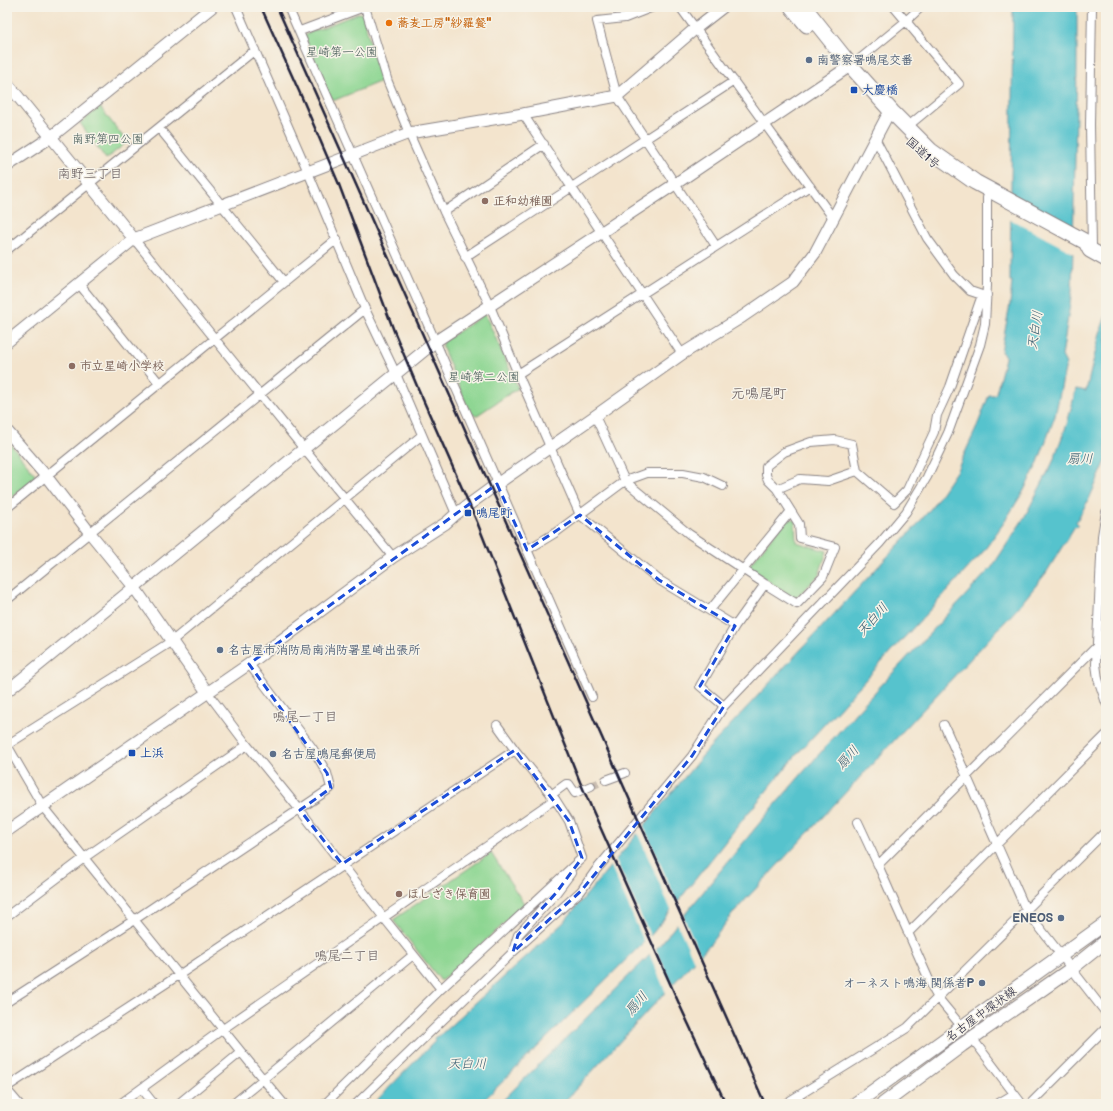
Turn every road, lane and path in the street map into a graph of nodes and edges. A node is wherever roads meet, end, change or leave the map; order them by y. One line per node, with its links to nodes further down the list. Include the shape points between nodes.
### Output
1 (212, 7): 27 (street)
2 (236, 7): 16 (street)
3 (288, 7): 15 (street)
4 (364, 7): 15 (street); 26 (street, via 388,82)
5 (653, 7): 20 (street, via 625,18 597,21)
6 (680, 7): 14 (street)
7 (723, 7): 14 (street)
8 (792, 7): 17 (highway, 国道1号)
9 (804, 7): 17 (highway, 国道1号)
10 (894, 7): 13 (street)
11 (921, 7): 13 (street)
12 (1092, 7): 47 (street, via 1090,125)
13 (906, 21): 17 (street); 24 (street, via 959,84)
14 (696, 28): 18 (street); 20 (street)
15 (300, 32): 31 (street)
16 (255, 50): 25 (street); 33 (street)
17 (847, 68): 22 (highway, 国道1号); 23 (street)
18 (734, 81): 23 (street); 29 (street)
19 (8, 85): 27 (street)
20 (617, 96): 21 (street); 29 (street)
21 (523, 114): 26 (street); 30 (street)
22 (889, 115): 24 (highway, 国道1号); 28 (street); 38 (highway, 国道1号, via 938,167 971,190)
23 (764, 124): 35 (street); 36 (street)
24 (906, 127): 38 (highway, 国道1号, via 931,151)
25 (159, 128): 34 (street); 39 (street)
26 (409, 133): 31 (street); 40 (street)
27 (51, 137): 32 (street); 34 (street)
28 (875, 138): 41 (street); 52 (street, via 927,238 954,275 970,291)
29 (645, 139): 35 (street); 37 (street)
30 (544, 144): 37 (street); 40 (street)
31 (353, 154): 33 (street); 56 (street)
32 (7, 166)
33 (308, 172): 39 (street); 44 (street)
34 (89, 184): 43 (street); 46 (street)
35 (675, 184): 42 (street); 45 (street)
36 (810, 186): 41 (street); 45 (street)
37 (572, 187): 42 (street); 48 (street)
38 (989, 197): 47 (highway, 国道1号); 52 (street)
39 (222, 205): 43 (street); 49 (street)
40 (444, 212): 48 (street)
41 (833, 218): 58 (street, via 815,253 793,282 742,318)
42 (602, 232): 51 (street); 53 (street)
43 (134, 239): 50 (street); 55 (street)
44 (337, 239): 49 (street); 54 (street)
45 (716, 246): 51 (street)
46 (7, 250)
47 (1095, 252)
48 (466, 257): 53 (street)
49 (284, 282): 55 (street)
50 (79, 284): 57 (street); 61 (street)
51 (642, 294): 58 (street); 60 (street)
52 (984, 295): 68 (street, via 937,415 934,432 907,490 894,503); 97 (street, via 985,324 980,345 948,434 906,512 880,543)
53 (490, 306): 56 (street); 60 (street)
54 (365, 309): 59 (street); 62 (street)
55 (215, 339): 61 (street); 62 (street)
56 (436, 341): 59 (street); 71 (street)
57 (7, 342)
58 (682, 354): 63 (street)
59 (396, 374): 65 (street); 67 (street)
60 (518, 374): 66 (street)
61 (160, 384): 69 (street)
62 (260, 395): 67 (street); 80 (street)
63 (595, 416): 66 (street); 70 (street)
64 (7, 431): 69 (street)
65 (422, 435): 74 (street); 78 (street)
66 (550, 448): 71 (street); 79 (street)
67 (304, 450): 74 (street); 86 (street)
68 (857, 471): 73 (street, via 828,481 800,479); 73 (street, via 852,444 835,440 811,442 784,452 766,466 768,480)
69 (46, 476): 75 (street); 80 (street)
70 (625, 481): 72 (street, via 647,473 684,473 704,477); 79 (street); 84 (street, via 689,534)
71 (497, 484): 78 (street); 82 (street)
72 (723, 486)
73 (777, 489): 76 (street)
74 (345, 499): 83 (street); 90 (street)
75 (7, 508)
76 (791, 511): 84 (street); 85 (street, via 799,524 800,538 835,548 823,577 797,604)
77 (1106, 512): 81 (street)
78 (456, 514): 83 (street)
79 (580, 515): 82 (street); 88 (street, via 660,580)
80 (90, 533): 86 (street); 87 (street)
81 (1104, 546): 91 (street)
82 (527, 550): 95 (street)
83 (393, 557): 92 (street)
84 (743, 569): 85 (street); 88 (street)
85 (765, 584): 89 (street)
86 (134, 587): 90 (street); 93 (street)
87 (7, 600)
88 (710, 610): 89 (street)
89 (735, 626): 97 (street, via 700,686)
90 (172, 641): 94 (street); 108 (street, via 7,745)
91 (1096, 647): 96 (street, via 1098,679); 104 (street)
92 (249, 664): 94 (street); 109 (street, via 313,749 327,773 331,788)
93 (7, 691)
94 (207, 692): 101 (street); 108 (street)
95 (592, 697)
96 (1106, 703)
97 (724, 706): 125 (street, via 692,756 596,870 582,891)
98 (497, 725): 102 (street)
99 (944, 725): 104 (street)
100 (1106, 735): 113 (street)
101 (247, 746): 109 (street); 114 (street)
102 (515, 750): 107 (street); 116 (street)
103 (625, 773): 105 (street)
104 (966, 777): 113 (street); 117 (street)
105 (606, 780)
106 (591, 786): 107 (street, via 575,793 569,784 566,784)
107 (553, 797): 115 (street, via 569,821); 120 (street)
108 (43, 807): 111 (street); 114 (street)
109 (300, 810): 116 (street); 121 (street)
110 (858, 822): 117 (street)
111 (7, 831)
112 (1106, 831): 118 (street)
113 (996, 845): 118 (street); 123 (street)
114 (84, 858): 119 (street); 121 (street)
115 (582, 858): 125 (street, via 556,893 518,935); 130 (street)
116 (342, 864): 120 (street); 129 (street)
117 (878, 865): 123 (street)
118 (1026, 910): 127 (street); 131 (street)
119 (7, 916)
120 (384, 918): 126 (street); 136 (street)
121 (134, 920): 129 (street); 132 (street)
122 (1106, 923): 127 (main road, 名古屋中環状線)
123 (908, 933): 131 (street)
124 (1106, 941): 128 (main road, 名古屋中環状線)
125 (513, 952): 153 (street)
126 (414, 955): 130 (street); 139 (street)
127 (1061, 956): 128 (street); 134 (main road, 名古屋中環状線)
128 (1071, 969): 133 (street); 137 (main road, 名古屋中環状線)
129 (179, 975): 136 (street); 140 (street)
130 (441, 989): 152 (street)
131 (938, 998): 134 (street); 144 (street, via 907,1028)
132 (7, 1002)
133 (1106, 1013)
134 (962, 1027): 145 (main road, 名古屋中環状線)
135 (1106, 1028): 157 (street)
136 (223, 1029): 138 (street); 141 (street)
137 (972, 1038): 143 (street); 154 (main road, 名古屋中環状線)
138 (240, 1052): 139 (street); 149 (street)
139 (263, 1079): 150 (street); 151 (street)
140 (7, 1087)
141 (142, 1089): 147 (street); 148 (street)
142 (7, 1090): 146 (street)
143 (1014, 1094): 155 (street); 156 (street)
144 (788, 1102)
145 (861, 1102)
146 (19, 1104)
147 (120, 1104)
148 (154, 1104)
149 (178, 1104)
150 (233, 1104)
151 (284, 1104)
152 (324, 1104)
153 (356, 1104)
154 (883, 1104)
155 (997, 1104)
156 (1022, 1104)
157 (1030, 1104)

